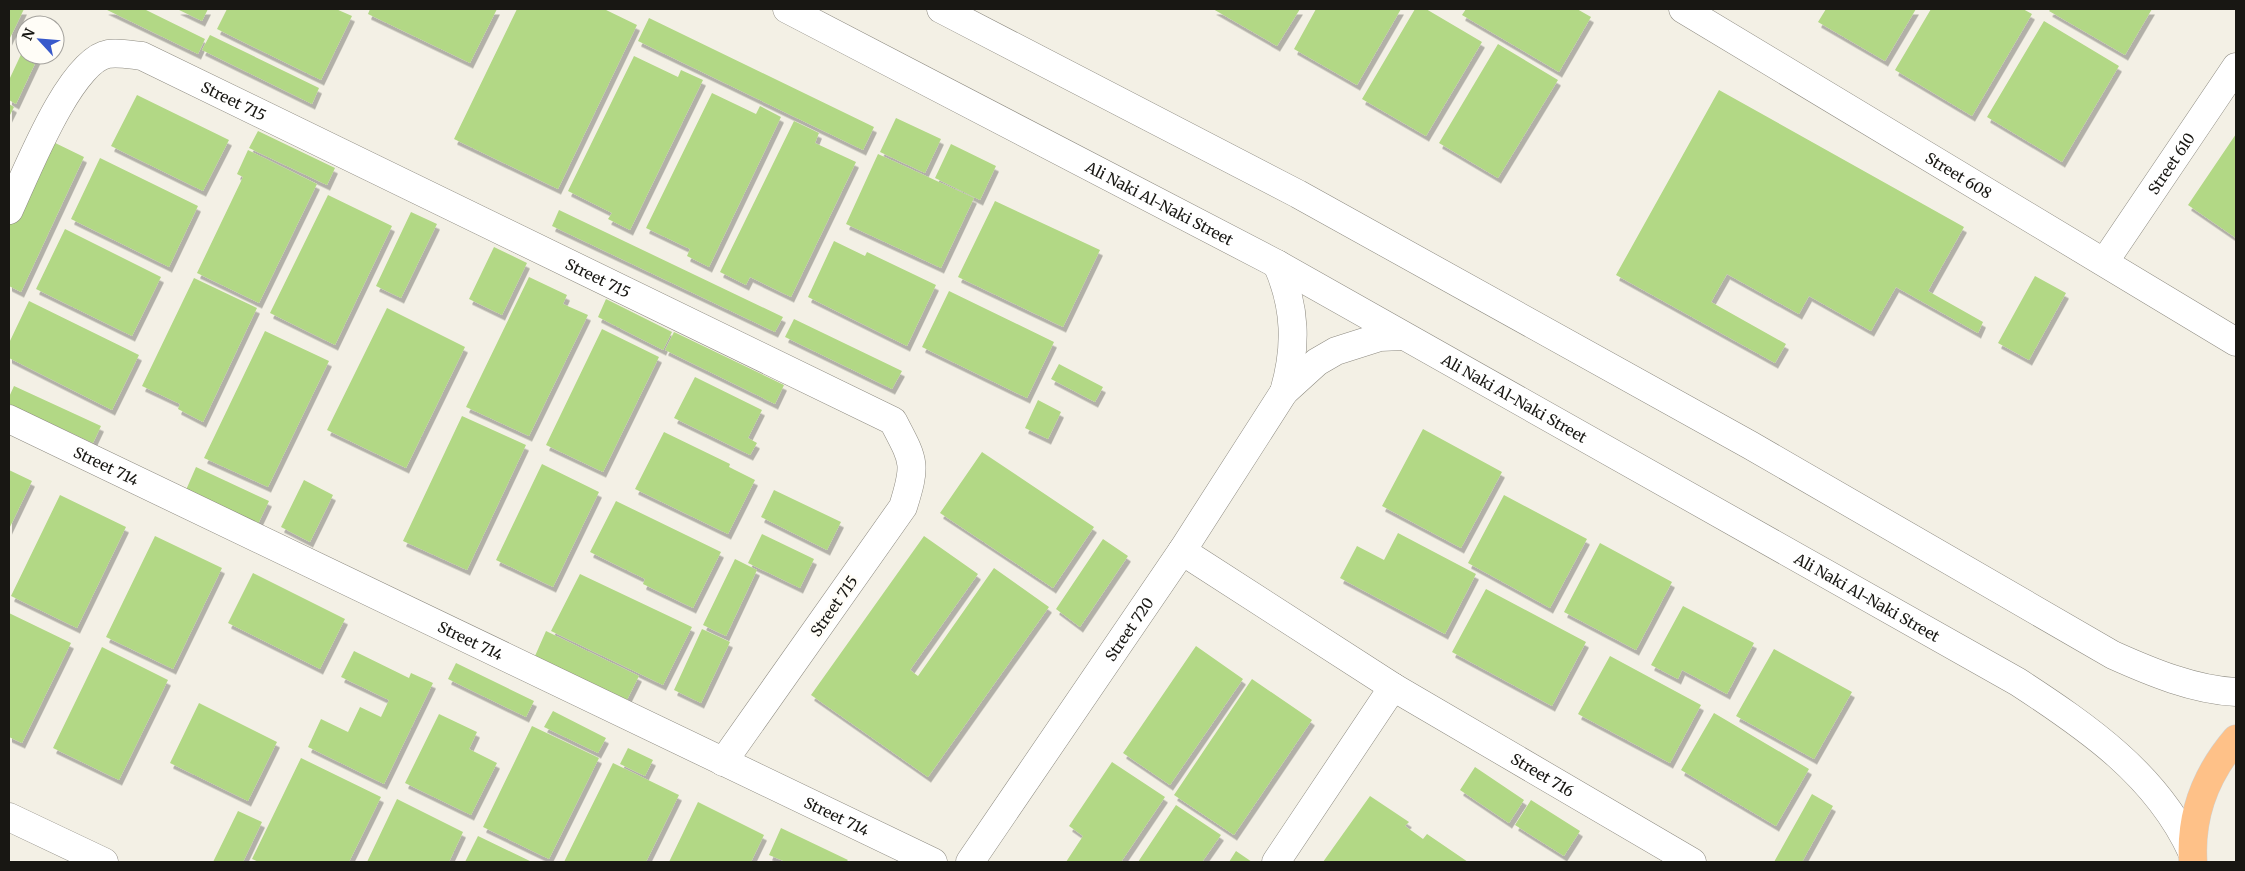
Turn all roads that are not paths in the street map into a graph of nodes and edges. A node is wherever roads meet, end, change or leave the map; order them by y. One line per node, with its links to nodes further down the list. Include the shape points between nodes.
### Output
1 (787, 9): 7 (street, Ali Naki Al-Naki Street)
2 (941, 9): 14 (street, via 1306,199 1750,444 2113,655 2152,672)
3 (1683, 9): 6 (street, Street 608)
4 (2236, 67): 6 (street, Street 610)
5 (9, 210): 16 (street, Street 715, via 62,98 87,65 107,54 142,56 893,421 912,457 911,481 903,507)
6 (2105, 261): 9 (street, Street 608)
7 (1277, 264): 8 (street, Ali Naki Al-Naki Street); 10 (street, Street 720, via 1286,285 1294,329 1290,372)
8 (1402, 336): 10 (street, Street 720, via 1380,337 1336,351 1317,362); 18 (street, Ali Naki Al-Naki Street, via 2058,708 2148,782 2180,826)
9 (2236, 342)
10 (1284, 392): 12 (street, Street 720)
11 (9, 419): 16 (street, Street 714)
12 (1182, 551): 13 (street, Street 716); 21 (street, Street 720)
13 (1393, 687): 22 (street); 23 (street, Street 716)
14 (2236, 692)
15 (2236, 738): 18 (main road, via 2218,761 2206,784 2194,828)
16 (723, 762): 20 (street, Street 714)
17 (9, 817): 19 (street)
18 (2192, 857)
19 (104, 862)
20 (933, 862)
21 (970, 862)
22 (1276, 862)
23 (1692, 862)

